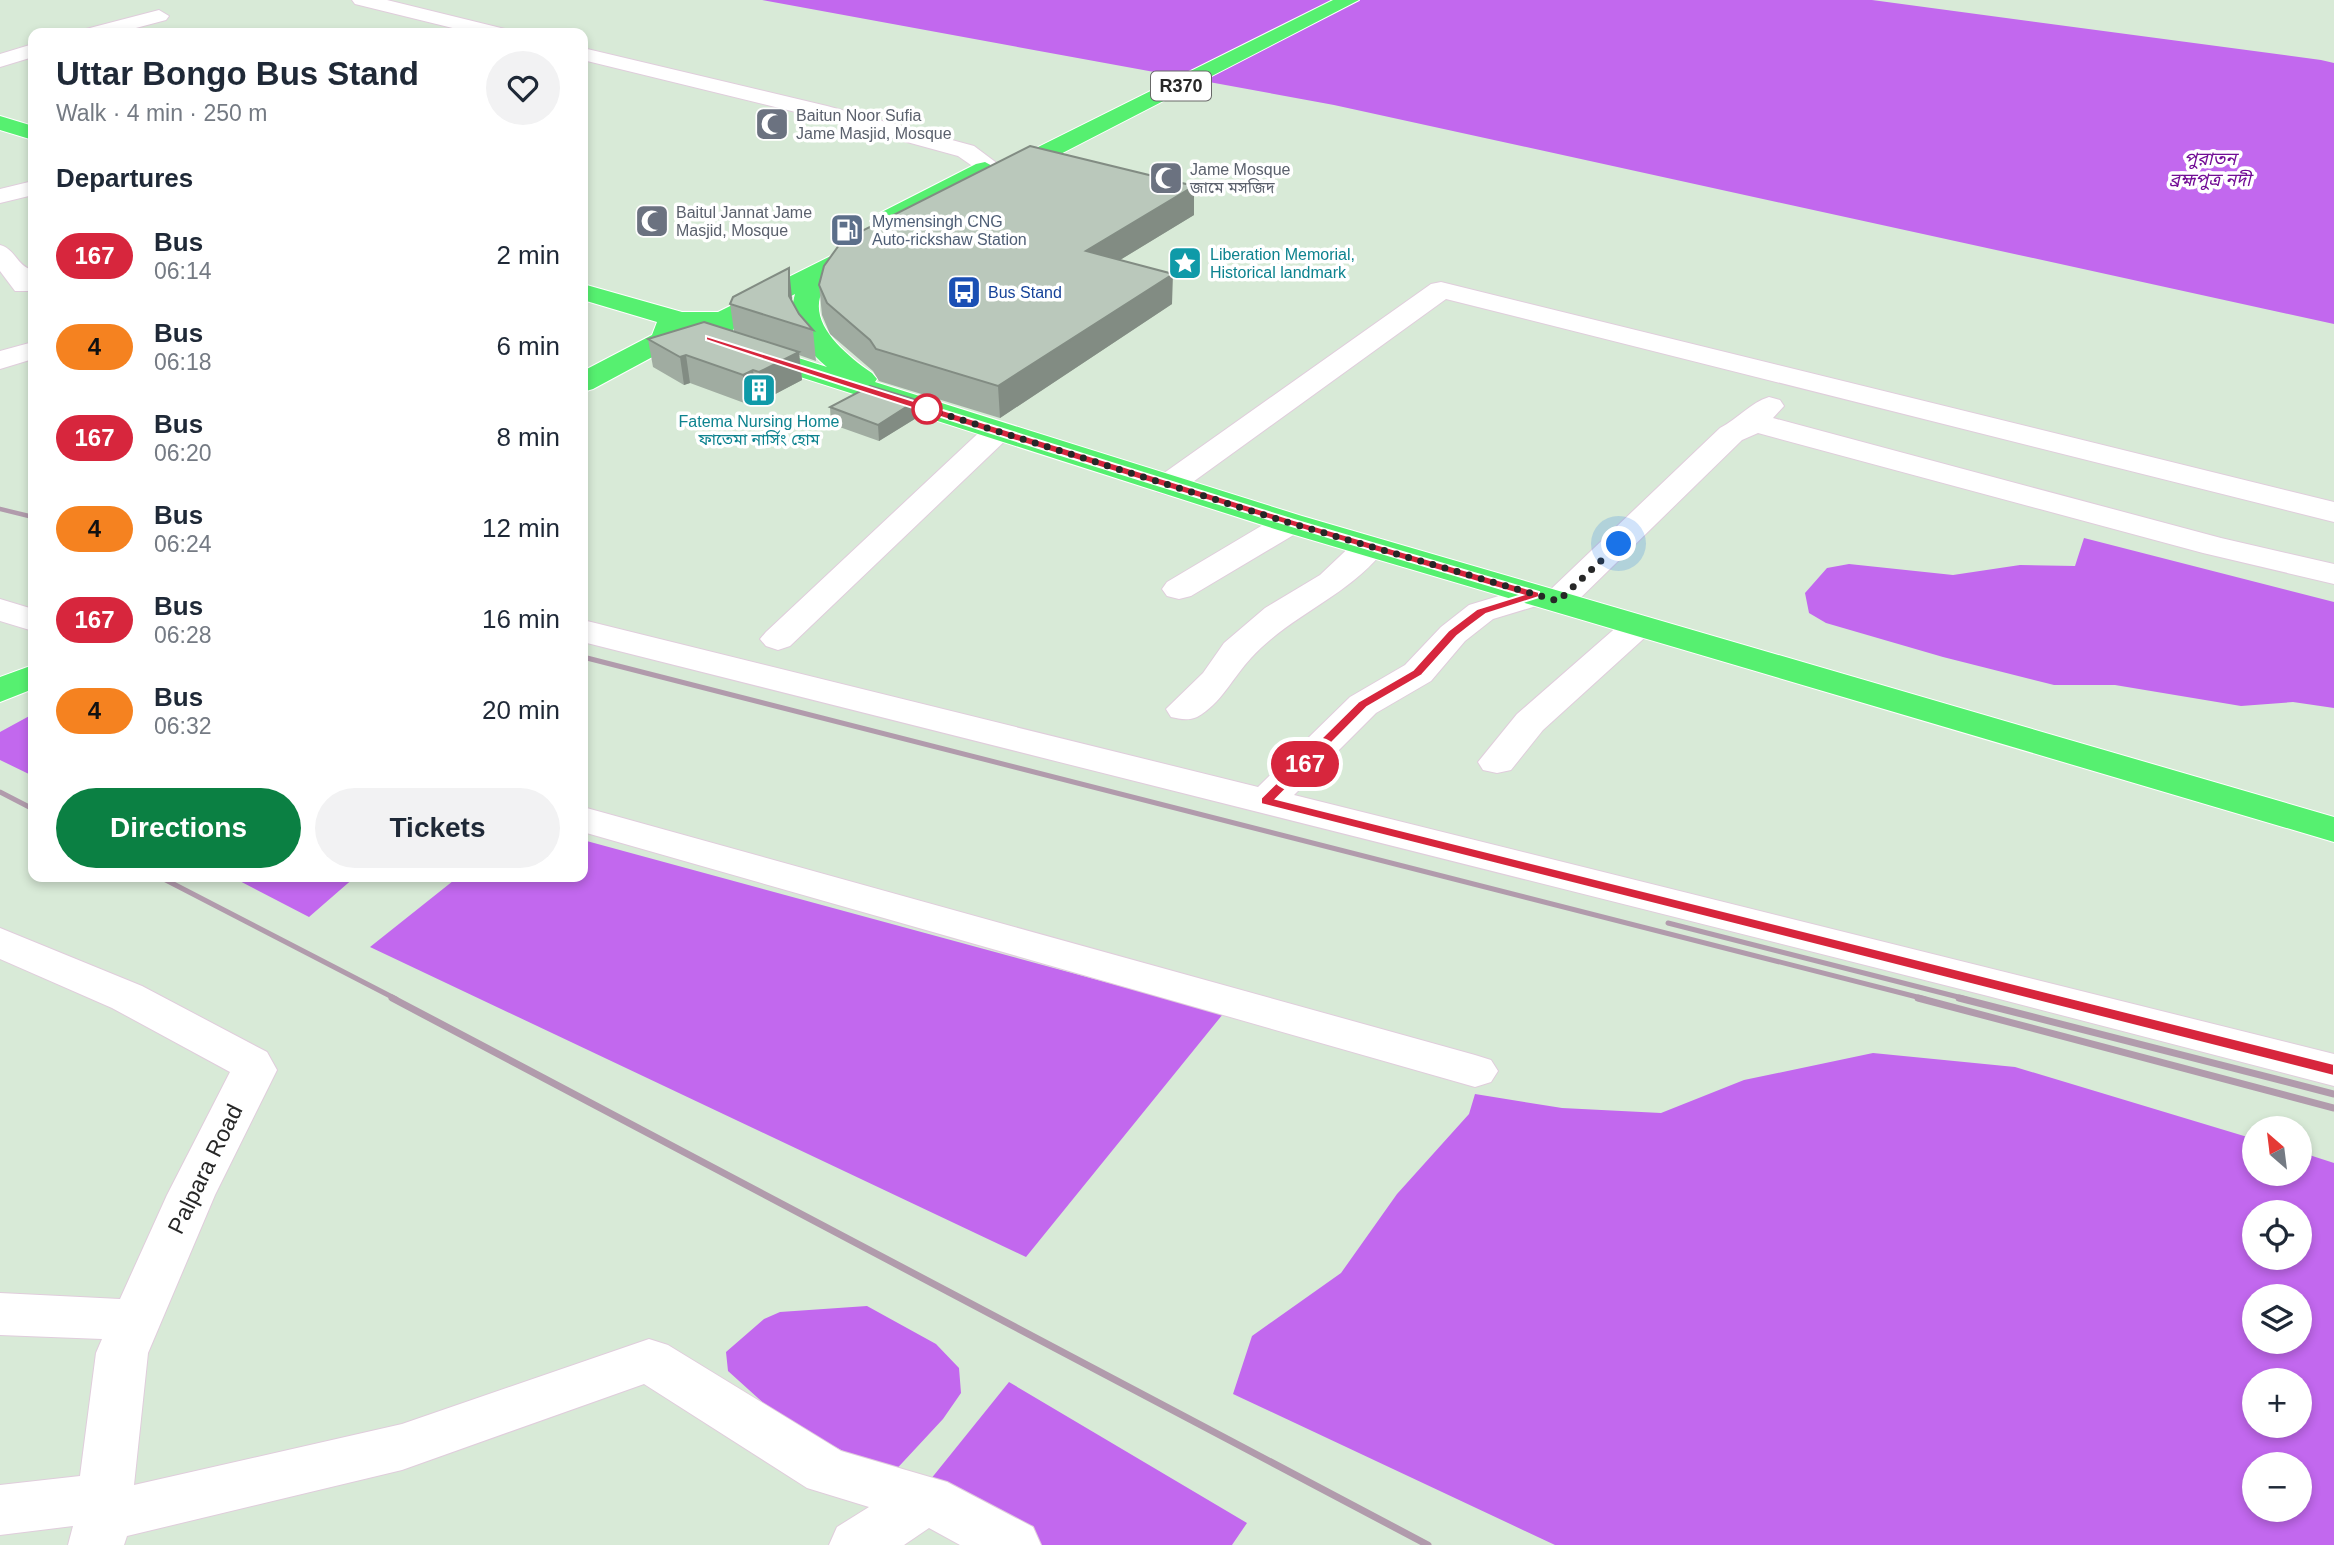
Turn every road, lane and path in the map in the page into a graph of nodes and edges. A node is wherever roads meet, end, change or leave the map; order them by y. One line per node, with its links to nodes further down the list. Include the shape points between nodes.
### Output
1 (362, 0): 6 (street)
2 (1322, 0): 12 (main road)
3 (1349, 0): 12 (main road, R370)
4 (159, 16): 5 (street)
5 (112, 28)
6 (477, 28)
7 (28, 52): 9 (street)
8 (588, 55): 12 (street, via 819,111 952,148)
9 (0, 61)
10 (0, 123): 11 (main road)
11 (28, 132)
12 (999, 167): 16 (main road, R370); 20 (main road, R370)
13 (28, 189): 14 (street)
14 (0, 196)
15 (0, 253): 17 (street, via 21,275)
16 (832, 265): 20 (main road, R370); 25 (main road, via 808,295 810,329 832,357)
17 (19, 287)
18 (588, 294): 20 (main road)
19 (588, 304): 20 (main road)
20 (690, 327): 24 (main road); 25 (main road)
21 (28, 352): 22 (street)
22 (0, 360)
23 (1797, 379): 26 (street); 28 (street, via 1441,290); 29 (street)
24 (588, 380)
25 (890, 398): 27 (main road)
26 (1752, 422): 32 (street, via 2215,546); 34 (street, via 1731,434 1630,530 1608,557)
27 (998, 431): 28 (main road); 39 (street)
28 (1168, 485): 30 (main road)
29 (2334, 512)
30 (1290, 523): 31 (main road); 33 (street)
31 (1370, 546): 34 (main road); 42 (street, via 1332,582 1277,615)
32 (2334, 573)
33 (1179, 589)
34 (1546, 598): 37 (main road); 44 (street, via 1481,612 1453,634 1418,673 1363,705)
35 (0, 609): 36 (street)
36 (28, 619)
37 (1639, 625): 43 (street, via 1530,722); 46 (main road)
38 (588, 632): 44 (street)
39 (778, 639)
40 (28, 678): 41 (main road)
41 (0, 691)
42 (1184, 709)
43 (1497, 762)
44 (1266, 801): 48 (street)
45 (588, 821): 49 (street)
46 (2334, 830)
47 (0, 942): 51 (street, Palpara Road, via 127,997 251,1063 254,1070 191,1195)
48 (2334, 1070)
49 (1475, 1071)
50 (0, 1314): 51 (street)
51 (136, 1320): 54 (street, Palpara Road, via 122,1353)
52 (927, 1499): 54 (street, via 826,1471 649,1360 402,1447); 55 (street); 56 (street)
53 (0, 1510): 54 (street)
54 (101, 1520)
55 (857, 1545)
56 (1013, 1545)

